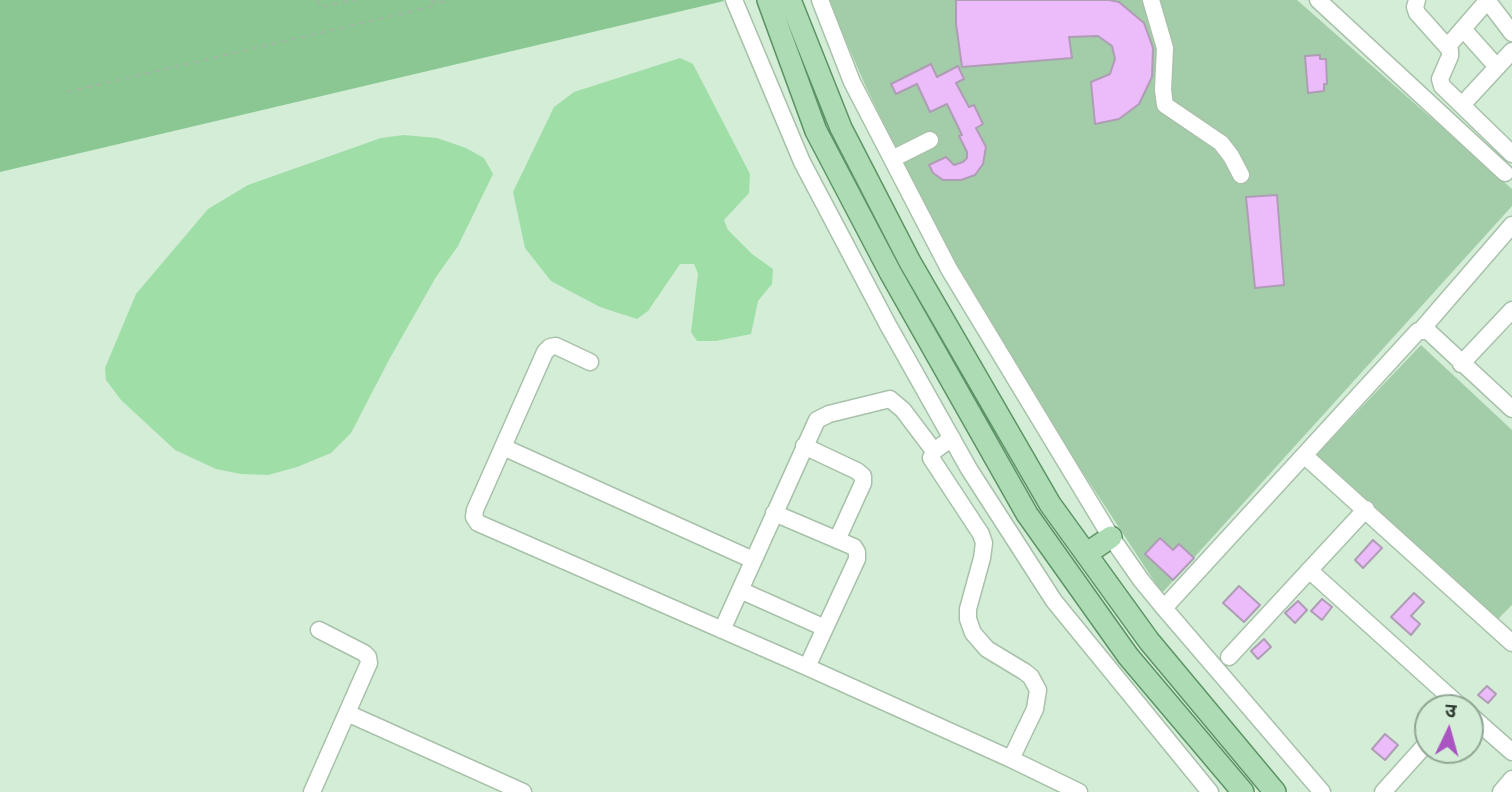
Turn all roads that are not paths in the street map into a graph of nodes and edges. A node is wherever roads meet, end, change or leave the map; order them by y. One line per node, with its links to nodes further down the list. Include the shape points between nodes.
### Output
1 (734, 0): 26 (street, via 802,162)
2 (768, 0): 57 (main road, via 816,131 1027,514 1128,656)
3 (790, 0): 35 (main road, via 841,128 910,262 1050,505)
4 (820, 0): 17 (street, via 852,82)
5 (1151, 0): 19 (street, via 1165,48 1165,105 1221,143)
6 (1318, 0): 18 (street)
7 (1418, 0): 11 (street, via 1417,13)
8 (1487, 0): 9 (street); 10 (street)
9 (1463, 29): 11 (street); 13 (street)
10 (1512, 33)
11 (1448, 46): 14 (street, via 1450,56 1441,83)
12 (1512, 51): 13 (street)
13 (1497, 67): 14 (street)
14 (1462, 105): 16 (street)
15 (930, 140): 17 (street)
16 (1512, 154)
17 (892, 159): 33 (street, via 948,269)
18 (1506, 173)
19 (1241, 175)
20 (1512, 225): 22 (street)
21 (1512, 310): 24 (street)
22 (1422, 329): 24 (street); 30 (street)
23 (590, 362): 28 (street, via 550,347)
24 (1461, 364): 25 (street)
25 (1509, 399)
26 (952, 438): 29 (street); 56 (street, via 1054,601)
27 (804, 446): 29 (street, via 821,417 890,399); 32 (street); 34 (street, via 863,476)
28 (503, 447): 36 (street); 42 (street, via 475,510 478,523)
29 (934, 450): 51 (street, via 931,458 983,538 968,610 974,633 987,649 1031,677 1038,690 1035,709)
30 (1305, 456): 31 (street); 39 (street)
31 (1366, 509): 37 (street); 43 (street)
32 (774, 513): 34 (street); 36 (street)
33 (1111, 537): 35 (main road); 39 (street)
34 (837, 540): 40 (street, via 854,547 857,559)
35 (1086, 554): 58 (main road, via 1149,641)
36 (753, 560): 38 (street)
37 (1309, 570): 44 (street); 46 (street)
38 (740, 590): 40 (street); 42 (street)
39 (1164, 608): 59 (street)
40 (825, 628): 45 (street)
41 (319, 630): 47 (street, via 368,657)
42 (722, 630): 45 (street)
43 (1509, 635)
44 (1229, 657)
45 (807, 667): 51 (street)
46 (1446, 694)
47 (347, 713): 53 (street); 54 (street)
48 (1484, 727): 49 (street)
49 (1512, 752)
50 (1414, 757): 60 (street)
51 (1011, 759): 55 (street)
52 (1512, 779): 61 (street)
53 (312, 792)
54 (523, 792)
55 (1079, 792)
56 (1210, 792)
57 (1243, 792)
58 (1275, 792)
59 (1322, 792)
60 (1382, 792)
61 (1500, 792)

